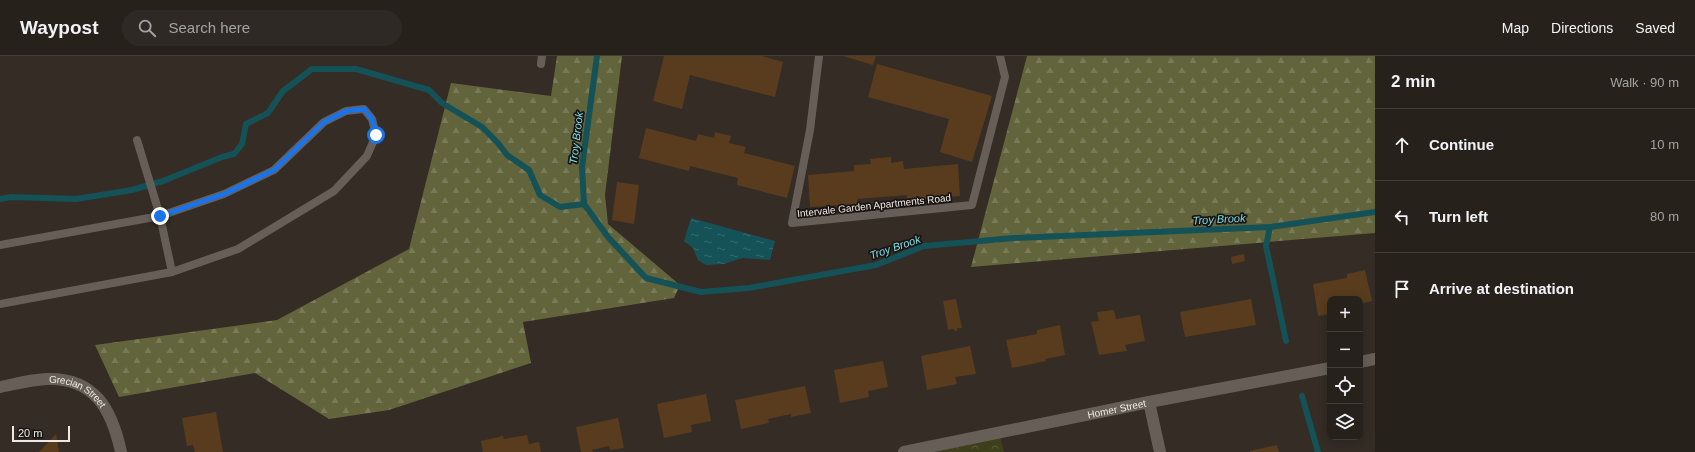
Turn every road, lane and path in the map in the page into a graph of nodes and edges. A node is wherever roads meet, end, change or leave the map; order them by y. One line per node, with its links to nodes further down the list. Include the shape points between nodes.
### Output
1 (819, 56): 2 (lane, Intervale Garden Apartments Road, via 810,130 792,223 972,205 1005,77)
2 (1000, 56)
3 (137, 140): 4 (lane)
4 (160, 216): 5 (lane); 6 (lane); 6 (lane, via 224,194 274,170 324,122 346,111 364,109 372,119 376,135 367,156 334,191 238,249)
5 (0, 245)
6 (172, 272): 7 (lane)
7 (0, 304)
8 (1375, 359): 9 (street)
9 (1363, 361)
10 (1327, 369): 12 (street, Homer Street)
11 (0, 387): 13 (street, Grecian Street, via 46,379 72,382 85,387 104,405 117,431)
12 (1148, 402): 14 (street, Homer Street); 15 (street)
13 (121, 452)
14 (904, 452)
15 (1160, 452)

